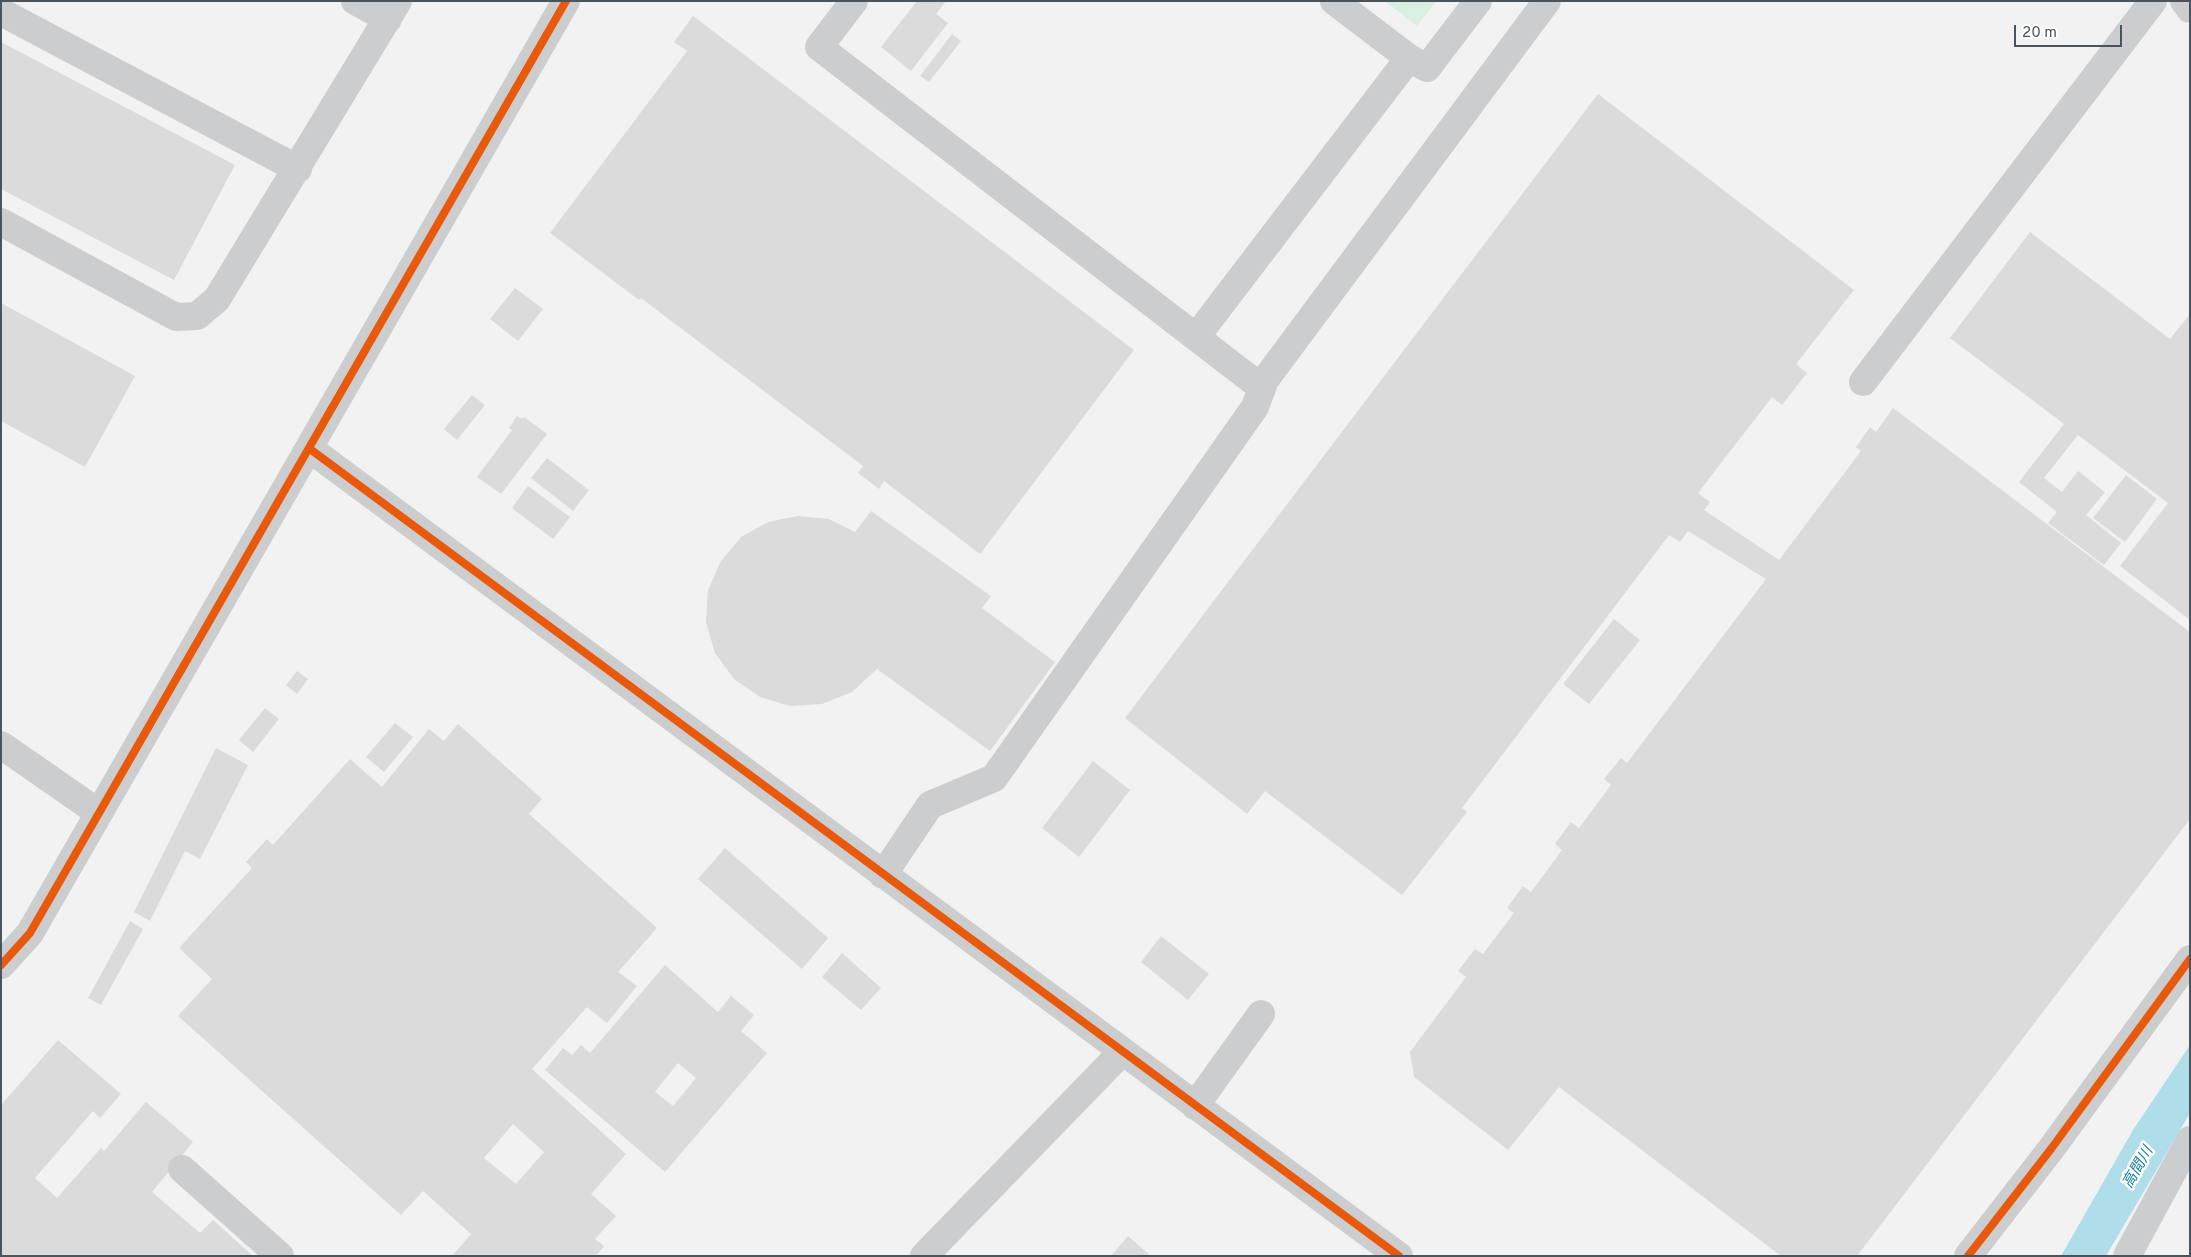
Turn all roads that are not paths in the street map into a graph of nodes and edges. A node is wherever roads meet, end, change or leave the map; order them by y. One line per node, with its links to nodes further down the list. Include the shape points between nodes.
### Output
1 (355, 1): 10 (street)
2 (566, 1): 18 (street)
3 (854, 1): 15 (street, via 819,47)
4 (1334, 1): 12 (street)
5 (1478, 1): 12 (street, via 1427,68)
6 (1547, 1): 17 (street)
7 (2152, 1): 16 (street)
8 (2184, 1): 9 (street)
9 (2190, 9)
10 (393, 10): 13 (street)
11 (1, 12): 13 (street)
12 (1409, 58): 15 (street)
13 (298, 169): 14 (street, via 217,299 197,316 176,317)
14 (1, 222)
15 (1196, 337): 17 (street)
16 (1863, 382)
17 (1262, 388): 21 (street, via 1255,407 994,778 930,805)
18 (310, 449): 20 (street); 21 (street)
19 (1, 745): 20 (street)
20 (99, 813): 23 (street, via 30,933)
21 (883, 874): 25 (street)
22 (2190, 959): 32 (street, via 2052,1148)
23 (1, 965)
24 (1262, 1014): 26 (street)
25 (1122, 1052): 26 (street); 30 (street)
26 (1195, 1106): 31 (street)
27 (2190, 1140): 33 (street)
28 (182, 1169): 29 (street)
29 (280, 1256)
30 (924, 1256)
31 (1399, 1256)
32 (1968, 1256)
33 (2127, 1256)

